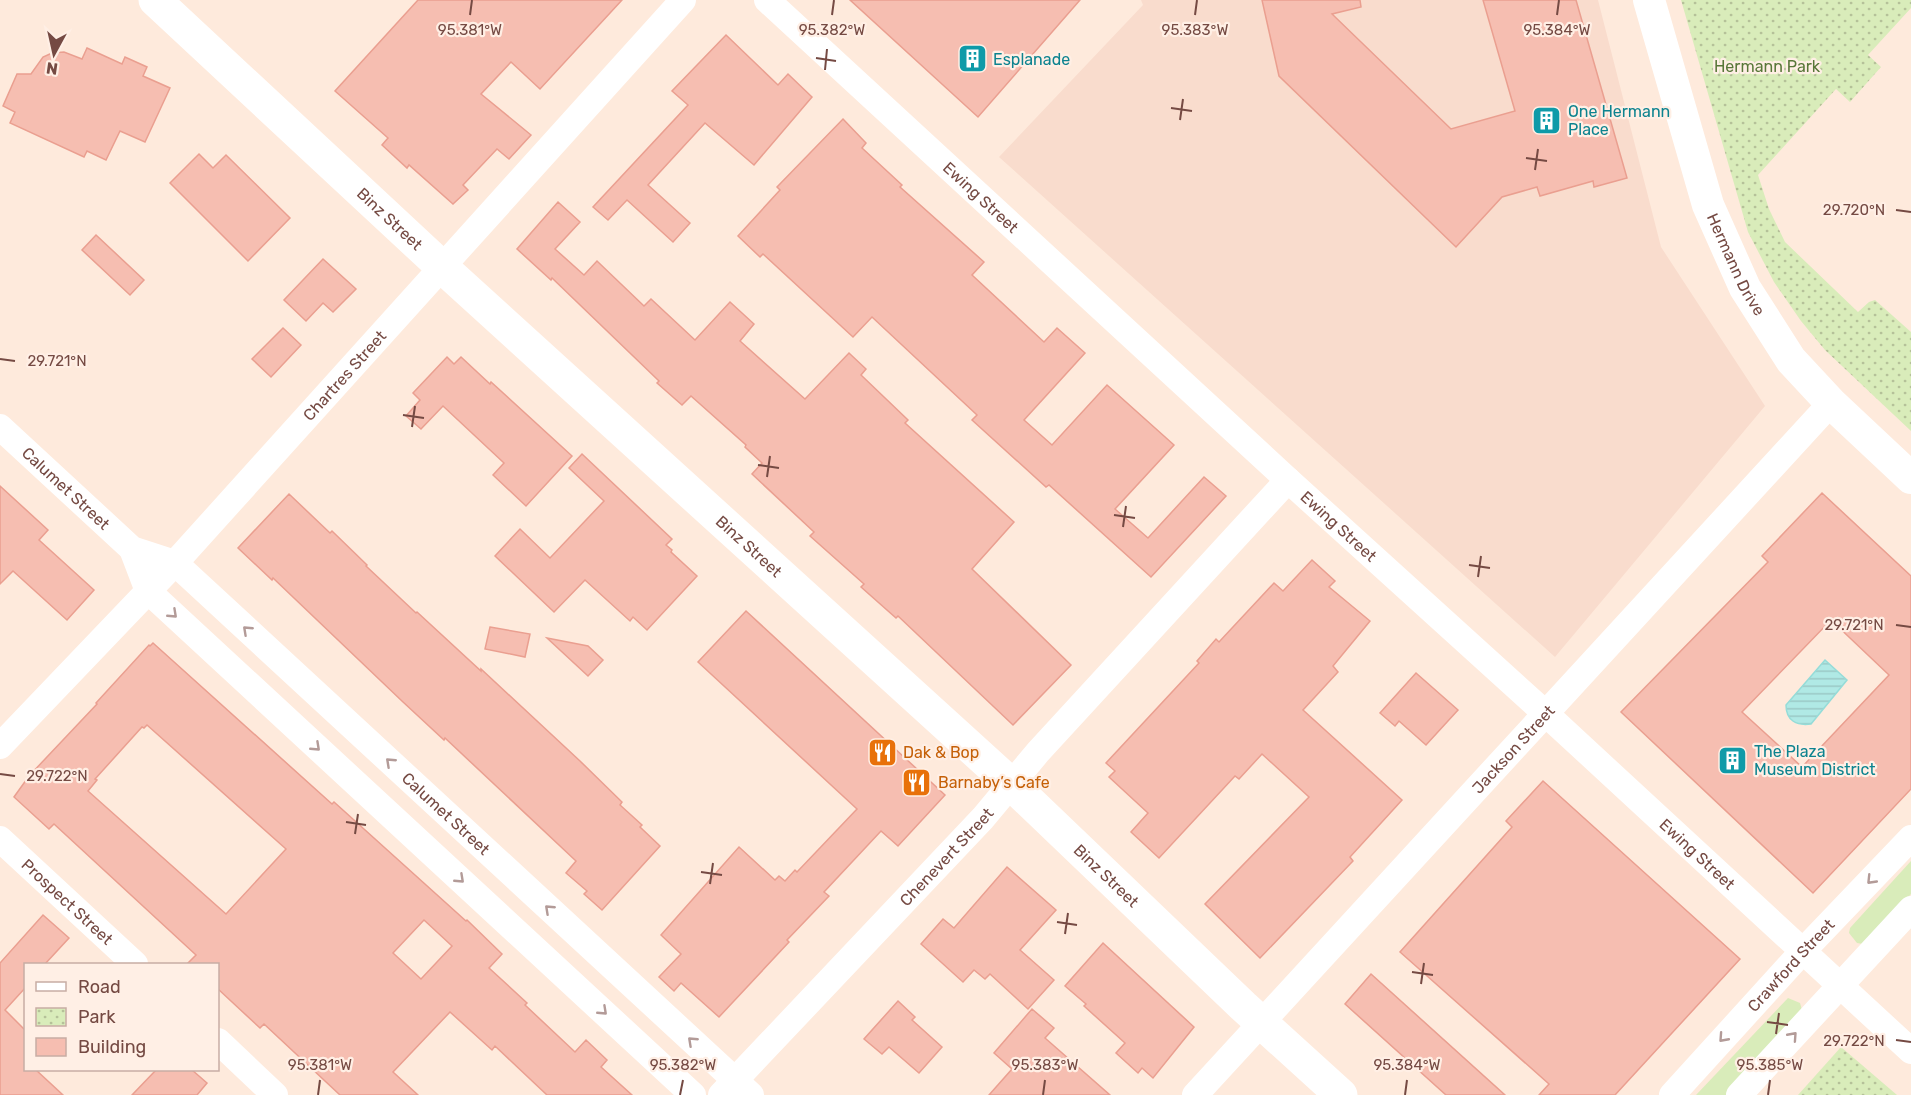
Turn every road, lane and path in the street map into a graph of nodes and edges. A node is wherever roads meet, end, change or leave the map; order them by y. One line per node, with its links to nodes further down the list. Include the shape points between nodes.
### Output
1 (155, 0): 5 (main road, Binz Street)
2 (683, 0): 5 (street, Chartres Street)
3 (767, 0): 9 (street, Ewing Street)
4 (1649, 0): 6 (street, Hermann Drive, via 1708,205 1745,288 1791,360)
5 (442, 267): 11 (street, Chartres Street); 15 (main road, Binz Street)
6 (1831, 403): 8 (street, Hermann Drive); 13 (street, Jackson Street)
7 (0, 427): 10 (street, Calumet Street)
8 (1911, 478)
9 (1288, 480): 13 (street, Ewing Street); 15 (street, Chenevert Street)
10 (132, 549): 11 (street, Calumet Street); 12 (street, Calumet Street)
11 (175, 563): 12 (street, Chartres Street); 25 (street, Calumet Street, one-way to 11)
12 (148, 591): 14 (street, Chartres Street); 27 (street, Calumet Street, one-way to 27)
13 (1545, 713): 19 (street, Ewing Street); 22 (street, Jackson Street)
14 (0, 746)
15 (1011, 784): 22 (main road, Binz Street); 25 (street, Chenevert Street)
16 (1911, 838): 19 (street, Crawford Street, one-way to 19)
17 (0, 839): 20 (street, Prospect Street)
18 (1911, 909): 21 (street)
19 (1802, 952): 21 (street, Ewing Street); 30 (street, Crawford Street, one-way to 30)
20 (134, 963)
21 (1838, 986): 24 (street, Ewing Street); 31 (street, one-way to 21)
22 (1261, 1023): 28 (street, Jackson Street); 29 (main road, Binz Street)
23 (219, 1042): 26 (street)
24 (1911, 1051)
25 (736, 1090)
26 (275, 1095)
27 (693, 1095)
28 (1195, 1095)
29 (1341, 1095)
30 (1672, 1095)
31 (1739, 1095)

